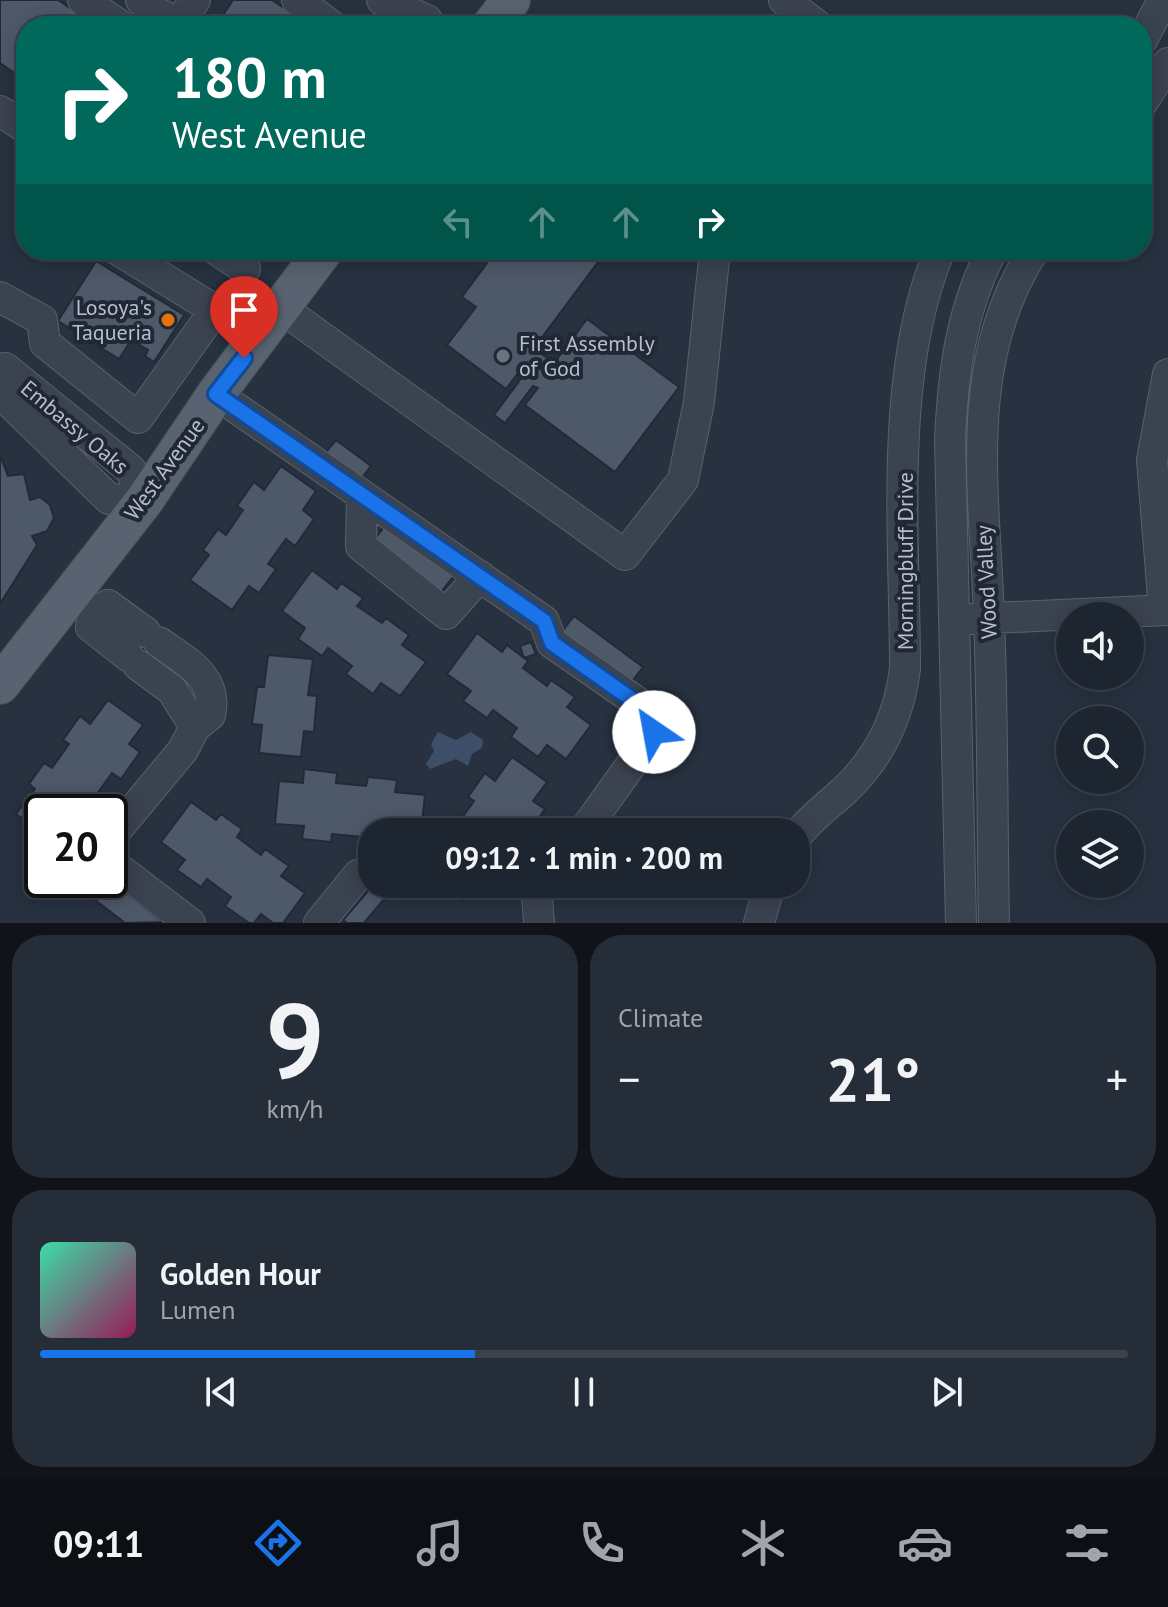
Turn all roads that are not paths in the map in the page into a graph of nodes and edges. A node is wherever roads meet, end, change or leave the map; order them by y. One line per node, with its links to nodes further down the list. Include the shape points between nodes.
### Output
1 (83, 0): 9 (street)
2 (141, 0): 10 (street)
3 (297, 0): 11 (street)
4 (382, 0): 8 (street)
5 (511, 0): 12 (main road)
6 (784, 0): 13 (street)
7 (1163, 0): 14 (street)
8 (434, 15)
9 (106, 16)
10 (164, 16)
11 (319, 16)
12 (499, 16)
13 (805, 16)
14 (1152, 21)
15 (1168, 63): 16 (street)
16 (1152, 88)
17 (134, 260): 27 (street)
18 (232, 260): 24 (street)
19 (317, 260): 26 (main road, West Avenue)
20 (714, 260): 26 (street, via 699,402 683,480 625,555)
21 (937, 260): 43 (street, Morningbluff Drive, via 916,333 905,404 905,669 898,707 883,743 860,774)
22 (988, 260): 39 (street, Wood Valley, via 973,293 953,376)
23 (1030, 260): 38 (street, Wood Valley, via 999,328 981,408)
24 (245, 269)
25 (0, 297): 27 (street, via 42,320 45,343 138,418)
26 (281, 308): 28 (main road, West Avenue)
27 (215, 310): 28 (street)
28 (258, 339): 32 (main road, West Avenue)
29 (0, 369): 34 (street, Embassy Oaks, via 131,470)
30 (1168, 374): 37 (street, via 1152,460)
31 (0, 393): 34 (street, Embassy Oaks, via 109,499)
32 (216, 394): 33 (street); 34 (main road, West Avenue)
33 (362, 496): 35 (street); 35 (street, via 361,546 446,614)
34 (144, 501): 36 (main road, West Avenue)
35 (480, 576): 42 (street, via 544,621 552,643 653,722)
36 (82, 603): 40 (main road, West Avenue); 41 (street, via 108,605 187,715 183,750)
37 (1166, 610): 38 (street)
38 (989, 617): 39 (street); 53 (street, Wood Valley)
39 (953, 620): 52 (street, Wood Valley)
40 (3, 675)
41 (128, 816)
42 (592, 818)
43 (810, 823)
44 (358, 875): 49 (street)
45 (128, 876): 48 (street)
46 (537, 898): 50 (street)
47 (766, 898): 51 (street)
48 (190, 923)
49 (319, 923)
50 (539, 923)
51 (759, 923)
52 (961, 923)
53 (994, 923)

